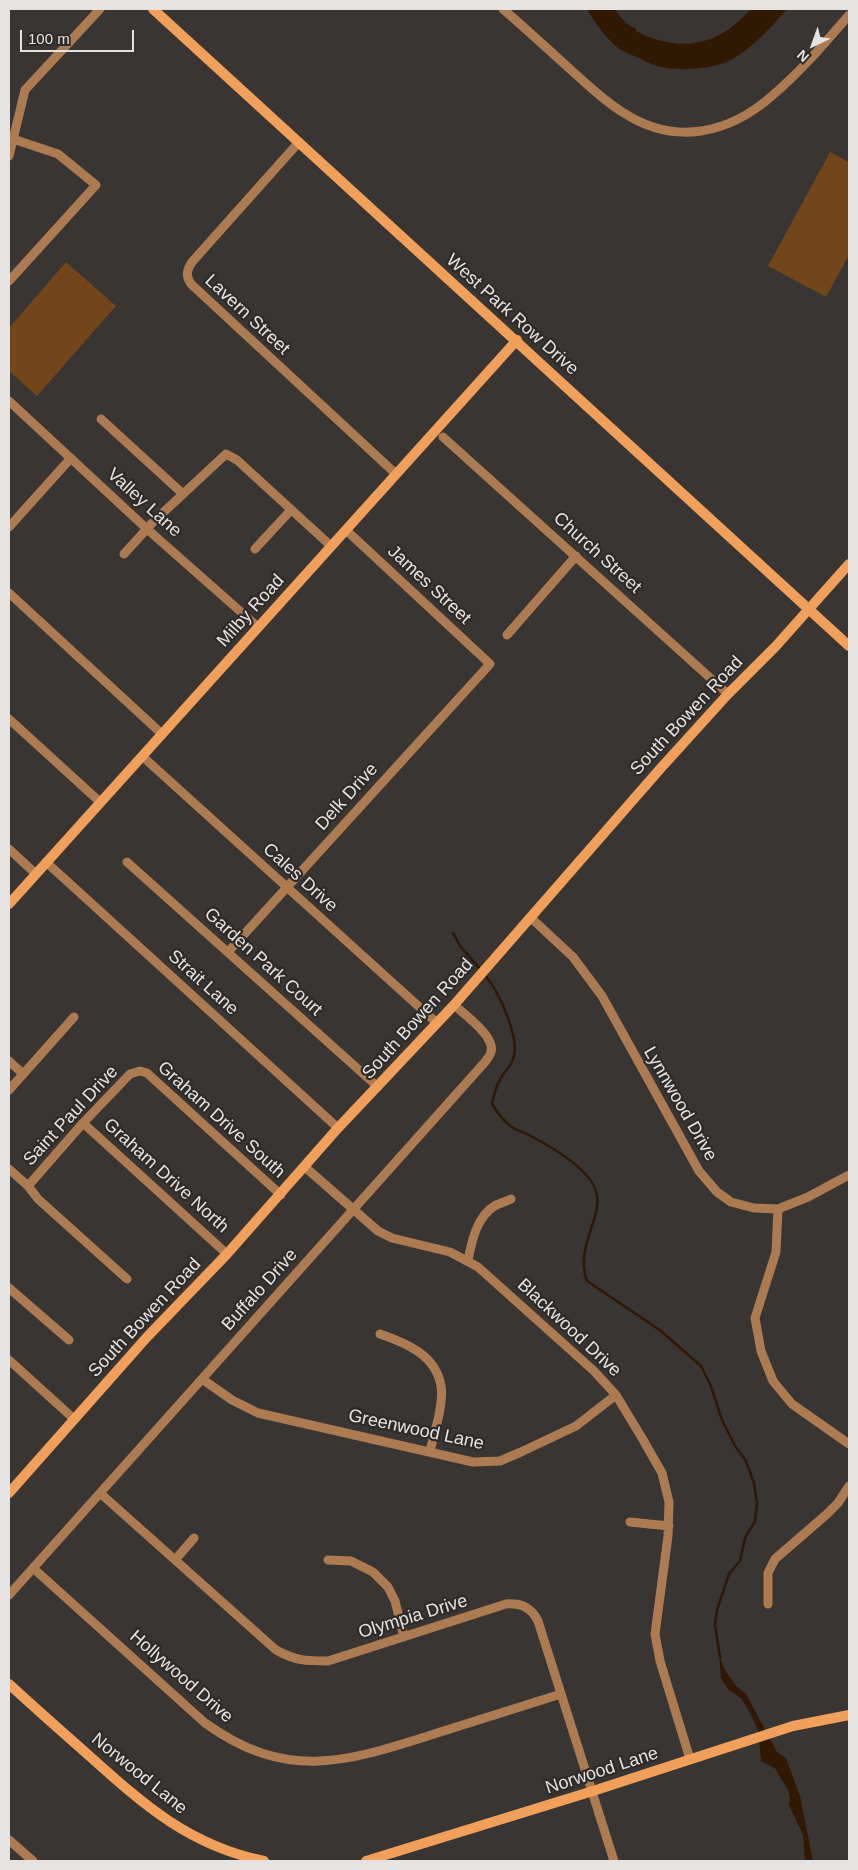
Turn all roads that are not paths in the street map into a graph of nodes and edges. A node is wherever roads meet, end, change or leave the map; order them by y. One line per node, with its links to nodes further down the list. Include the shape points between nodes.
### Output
1 (100, 9): 5 (street, via 25,90)
2 (153, 9): 6 (main road, West Park Row Drive)
3 (503, 9): 4 (street, via 624,114 657,129 678,133 701,132 727,125 750,113 798,72)
4 (849, 16)
5 (13, 139): 7 (street); 8 (street, via 58,154 96,185)
6 (299, 142): 9 (main road, West Park Row Drive); 14 (street, Lavern Street, via 192,262 187,277 197,290)
7 (9, 156)
8 (9, 281)
9 (517, 340): 14 (main road, Milby Road); 26 (main road, West Park Row Drive)
10 (9, 401): 13 (street, Valley Lane)
11 (101, 419): 15 (street)
12 (443, 436): 23 (street, Church Street)
13 (71, 458): 17 (street); 18 (street, Valley Lane)
14 (396, 474): 19 (main road, Milby Road)
15 (183, 494): 16 (street, via 223,456 228,455); 18 (street)
16 (291, 510): 20 (street); 21 (street)
17 (9, 527)
18 (147, 529): 22 (street); 27 (street, Valley Lane)
19 (346, 530): 20 (main road, Milby Road); 30 (street, James Street)
20 (331, 546): 27 (main road, Milby Road)
21 (255, 549)
22 (124, 554)
23 (576, 556): 28 (street); 31 (street, Church Street)
24 (849, 564): 26 (main road, South Bowen Road)
25 (9, 593): 33 (street)
26 (809, 609): 29 (main road, West Park Row Drive); 31 (main road, South Bowen Road)
27 (258, 627): 33 (main road, Milby Road)
28 (507, 635)
29 (849, 646)
30 (490, 664): 40 (street, Delk Drive)
31 (728, 694): 42 (main road, South Bowen Road)
32 (9, 718): 35 (street)
33 (162, 734): 34 (main road, Milby Road)
34 (142, 756): 35 (main road, Milby Road); 40 (street, Cales Drive)
35 (100, 802): 37 (main road, Milby Road)
36 (9, 849): 39 (street)
37 (46, 862): 39 (main road, Milby Road); 53 (street, Strait Lane)
38 (127, 862): 43 (street, Garden Park Court)
39 (36, 874): 41 (main road, Milby Road)
40 (286, 887): 43 (street, Delk Drive); 46 (street, Cales Drive)
41 (9, 904)
42 (530, 917): 44 (main road, South Bowen Road); 60 (street, Lynnwood Drive, via 573,957 602,996 700,1173 731,1202 754,1208)
43 (228, 952): 50 (street, Garden Park Court)
44 (454, 1005): 46 (main road, South Bowen Road); 61 (street, Buffalo Drive, via 491,1041 492,1052)
45 (74, 1017): 49 (street)
46 (437, 1023): 50 (main road, South Bowen Road)
47 (9, 1061): 49 (street)
48 (140, 1071): 52 (street, Saint Paul Drive, via 130,1074); 58 (street, Graham Drive South, via 147,1073)
49 (23, 1074): 51 (street)
50 (378, 1087): 53 (main road, South Bowen Road)
51 (9, 1090)
52 (83, 1123): 57 (street, Saint Paul Drive); 62 (street, Graham Drive North)
53 (338, 1128): 54 (main road, South Bowen Road)
54 (305, 1167): 58 (main road, South Bowen Road); 61 (street, Blackwood Drive)
55 (9, 1169): 57 (street)
56 (849, 1175): 60 (street, Lynnwood Drive)
57 (28, 1186): 64 (street, via 38,1199)
58 (281, 1195): 62 (main road, South Bowen Road)
59 (512, 1199): 63 (street, via 493,1208 481,1220)
60 (778, 1209): 72 (street, via 776,1252 755,1318 760,1351 773,1381 792,1404)
61 (353, 1210): 63 (street, Blackwood Drive, via 392,1238 450,1252); 69 (street, Buffalo Drive)
62 (227, 1254): 71 (main road, South Bowen Road)
63 (468, 1260): 70 (street, Blackwood Drive, via 594,1371)
64 (127, 1279)
65 (9, 1289): 67 (street)
66 (380, 1334): 73 (street, via 405,1342 421,1352 434,1367 441,1387)
67 (68, 1340)
68 (9, 1360): 71 (street)
69 (202, 1379): 73 (street, Greenwood Lane, via 258,1413); 76 (street, Buffalo Drive)
70 (616, 1395): 73 (street, Greenwood Lane, via 576,1426 500,1461 473,1462); 78 (street, Blackwood Drive, via 662,1473 669,1502)
71 (74, 1419): 75 (main road, South Bowen Road)
72 (849, 1444)
73 (430, 1451)
74 (849, 1486): 84 (street, via 827,1514 774,1559 768,1573)
75 (9, 1493)
76 (100, 1493): 80 (street, Olympia Drive); 82 (street, Buffalo Drive)
77 (630, 1522): 78 (street)
78 (669, 1526): 89 (street, Blackwood Drive, via 655,1634)
79 (194, 1538): 80 (street)
80 (175, 1560): 85 (street, Olympia Drive, via 276,1650 291,1658 328,1660)
81 (328, 1560): 85 (street, via 351,1561 372,1572 388,1587)
82 (33, 1568): 83 (street, Buffalo Drive); 87 (street, Hollywood Drive, via 205,1723 226,1738 262,1754 313,1762 374,1753)
83 (9, 1595)
84 (768, 1604)
85 (404, 1637): 87 (street, Olympia Drive, via 517,1603 534,1612)
86 (9, 1684): 93 (main road, Norwood Lane, via 170,1824 198,1839)
87 (561, 1694): 90 (street, Olympia Drive)
88 (849, 1715): 89 (main road, Norwood Lane, via 793,1726)
89 (690, 1759): 90 (main road, Norwood Lane)
90 (593, 1791): 94 (main road, Norwood Lane); 95 (street, Olympia Drive)
91 (9, 1840): 92 (street)
92 (33, 1861)
93 (264, 1861)
94 (366, 1861)
95 (614, 1861)

